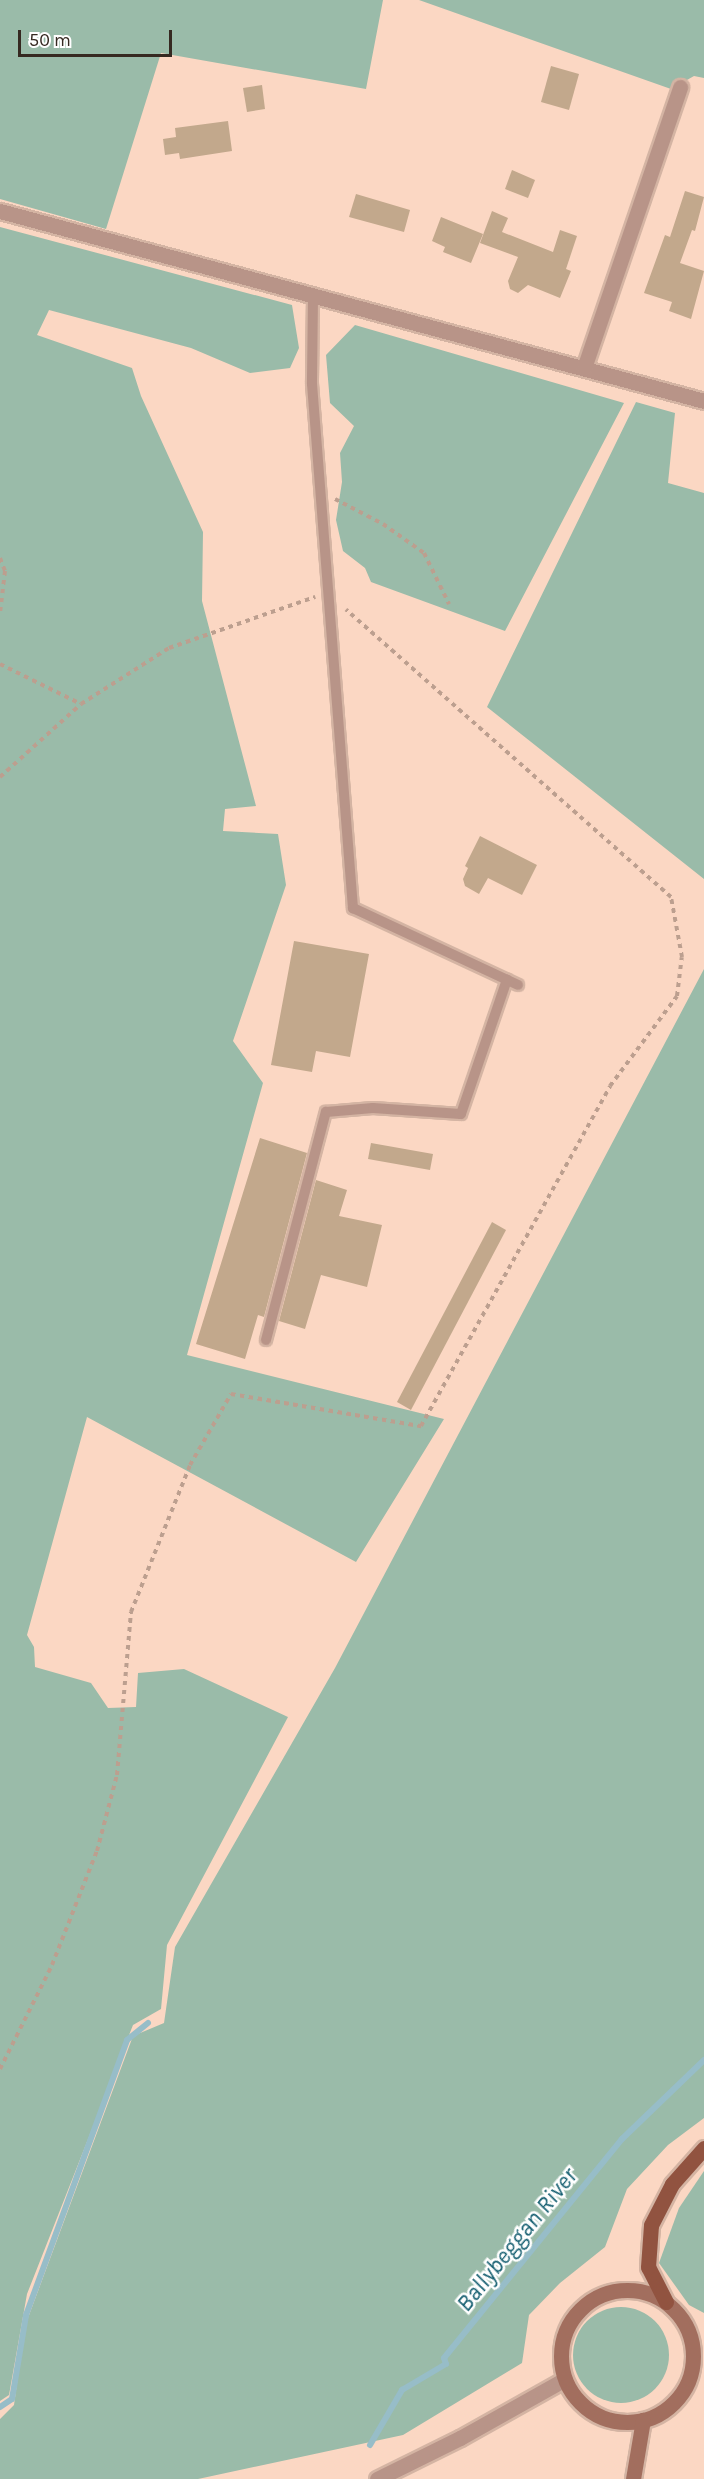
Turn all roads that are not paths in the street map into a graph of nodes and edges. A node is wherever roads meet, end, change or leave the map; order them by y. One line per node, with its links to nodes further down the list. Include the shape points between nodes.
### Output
1 (680, 87): 4 (street)
2 (0, 211): 3 (street)
3 (313, 297): 4 (street); 6 (lane, via 312,384 353,908)
4 (584, 368): 5 (street)
5 (704, 401)
6 (507, 980): 7 (lane); 8 (lane, via 461,1114 373,1108 326,1112)
7 (518, 985)
8 (266, 1340)
9 (704, 2148): 10 (main road, via 672,2184 651,2225 648,2267)
10 (666, 2302): 11 (street, via 680,2316); 12 (street, via 626,2289 605,2293 587,2303 572,2318 563,2337 560,2358)
11 (699, 2353): 13 (street, via 675,2403)
12 (565, 2379): 13 (street, via 588,2409 624,2422); 14 (street)
13 (643, 2420): 15 (street)
14 (377, 2479)
15 (633, 2479)

